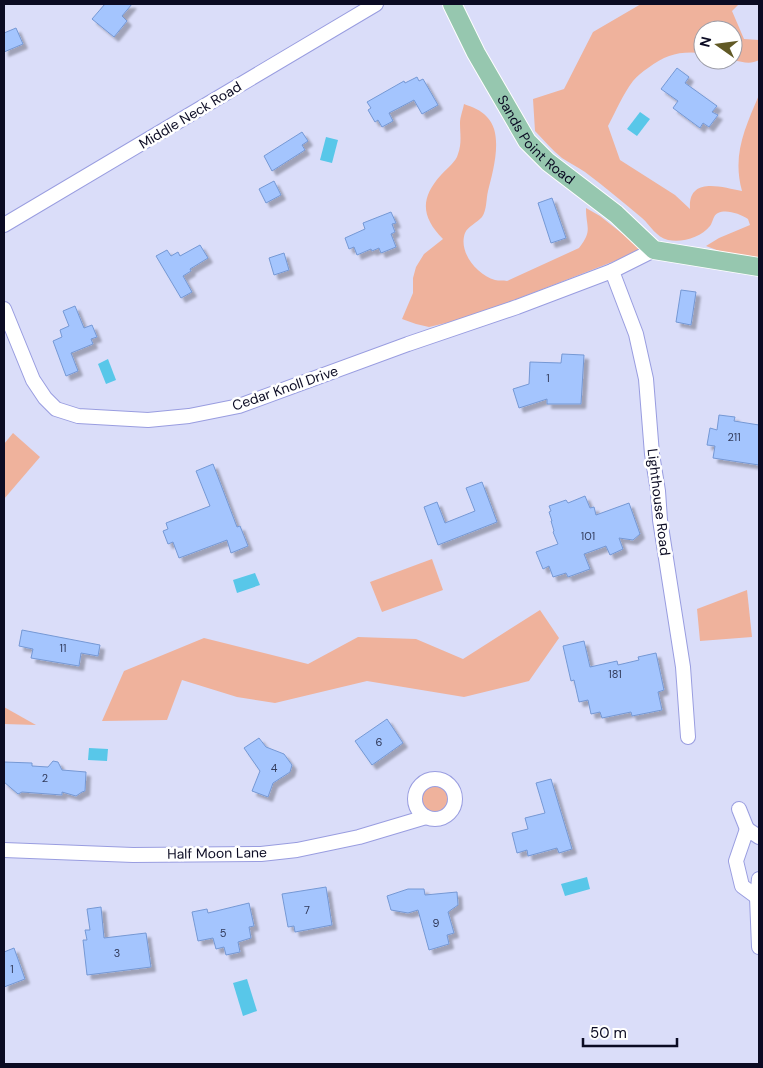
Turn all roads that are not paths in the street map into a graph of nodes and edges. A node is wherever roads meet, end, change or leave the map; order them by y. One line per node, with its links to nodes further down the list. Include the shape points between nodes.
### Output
1 (376, 4): 3 (street, Middle Neck Road)
2 (452, 4): 4 (main road, Sands Point Road, via 527,142 616,214)
3 (4, 225)
4 (654, 250): 5 (main road); 6 (street)
5 (759, 267)
6 (612, 271): 7 (street, Cedar Knoll Drive, via 239,406 148,420 78,416 56,409 33,380); 8 (street, Lighthouse Road, via 636,334 646,379 660,520 683,667)
7 (4, 309)
8 (688, 737)
9 (739, 809): 11 (street)
10 (426, 817): 13 (street, Half Moon Lane, via 359,837 261,854 133,855)
11 (747, 829): 12 (street); 15 (street, via 736,861 742,886)
12 (759, 837)
13 (4, 850)
14 (759, 879): 15 (street)
15 (757, 897): 16 (street)
16 (759, 947)

